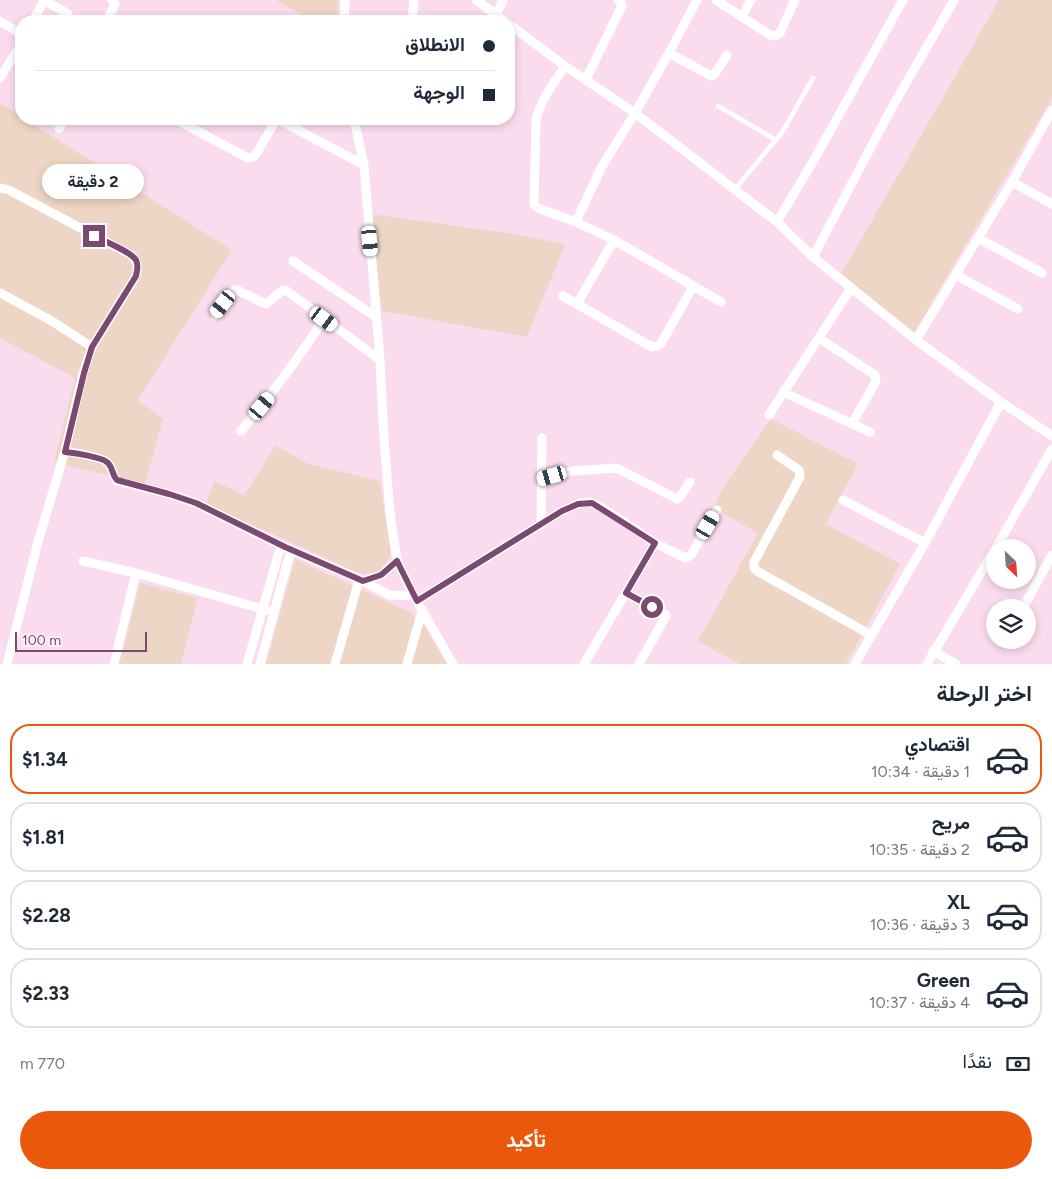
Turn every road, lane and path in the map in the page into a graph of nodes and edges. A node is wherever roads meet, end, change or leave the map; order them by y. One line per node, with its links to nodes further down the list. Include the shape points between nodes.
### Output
1 (112, 0): 15 (street, via 115,4)
2 (345, 0): 16 (street)
3 (414, 0): 17 (street)
4 (476, 0): 18 (street)
5 (503, 0): 18 (street)
6 (618, 0): 29 (street, via 622,6)
7 (696, 0): 23 (street)
8 (716, 0): 19 (street)
9 (751, 0): 19 (street)
10 (795, 0): 19 (street, via 780,33 775,36)
11 (903, 0): 46 (street)
12 (954, 0): 49 (street)
13 (68, 14): 14 (street, via 44,0)
14 (36, 15)
15 (110, 15)
16 (344, 15)
17 (413, 15)
18 (496, 15)
19 (742, 16)
20 (0, 21): 22 (street)
21 (515, 28): 26 (street)
22 (15, 30)
23 (669, 53): 25 (street, via 711,76); 32 (street)
24 (15, 54): 27 (street)
25 (727, 55)
26 (565, 66): 29 (street); 45 (street, via 537,113 534,204)
27 (0, 78)
28 (813, 78): 39 (lane)
29 (586, 79): 32 (street)
30 (718, 106): 39 (lane)
31 (1052, 110): 41 (street)
32 (635, 112): 43 (street); 45 (street, via 601,168)
33 (61, 125): 38 (street)
34 (186, 125): 35 (street, via 248,158 256,154)
35 (273, 125)
36 (289, 125): 40 (street)
37 (355, 125): 40 (street)
38 (59, 129)
39 (776, 140): 43 (lane)
40 (364, 165): 61 (street)
41 (1012, 182): 44 (street); 47 (street)
42 (0, 188): 65 (street, via 136,260 136,276)
43 (735, 189): 46 (street)
44 (1052, 204)
45 (576, 222): 48 (street)
46 (777, 222): 49 (street)
47 (978, 238): 51 (street); 52 (street)
48 (614, 240): 53 (street); 58 (street)
49 (813, 257): 54 (street)
50 (293, 261): 61 (street)
51 (1042, 273)
52 (956, 275): 59 (street); 64 (street)
53 (694, 287): 57 (street); 58 (street, via 657,347)
54 (851, 288): 63 (street); 64 (street)
55 (0, 294): 65 (street)
56 (563, 296): 58 (street)
57 (721, 302)
58 (577, 304)
59 (1018, 309)
60 (214, 316): 62 (street, via 234,290 266,304 283,290)
61 (376, 317): 66 (street)
62 (324, 319): 66 (street); 71 (street)
63 (819, 338): 67 (street); 70 (street, via 875,376 876,381)
64 (916, 340): 68 (street)
65 (92, 347): 76 (street)
66 (380, 360): 90 (street, via 387,476)
67 (783, 392): 69 (street); 70 (street)
68 (1002, 402): 73 (street); 85 (street)
69 (769, 415)
70 (852, 424): 72 (street)
71 (241, 431)
72 (870, 432)
73 (1052, 436)
74 (542, 438): 78 (street)
75 (1052, 448): 83 (street)
76 (65, 452): 86 (street, via 105,460 117,480 196,503); 102 (street)
77 (777, 455): 100 (street, via 799,470 800,477 754,562 754,568)
78 (542, 479): 79 (street, via 572,471 617,468 677,499); 82 (street)
79 (690, 482)
80 (843, 500): 85 (street)
81 (717, 510): 84 (street, via 690,556 685,558)
82 (541, 524): 84 (street, via 572,506 592,503); 95 (street)
83 (1000, 539)
84 (655, 543): 94 (street)
85 (925, 543): 100 (street)
86 (281, 545): 87 (street); 97 (street)
87 (291, 550): 93 (street); 99 (street)
88 (1052, 555): 96 (street)
89 (83, 561): 92 (street)
90 (397, 561): 93 (street, via 381,575); 95 (street)
91 (986, 563): 101 (street)
92 (136, 574): 97 (street); 103 (street)
93 (361, 580): 95 (street, via 389,595); 106 (street)
94 (626, 593): 109 (street); 110 (street, via 666,616)
95 (415, 599): 98 (street)
96 (1028, 599)
97 (262, 610): 99 (street); 104 (street)
98 (422, 611): 107 (street); 108 (street)
99 (273, 612): 105 (street)
100 (871, 636): 111 (street)
101 (933, 651): 112 (street); 113 (street)
102 (7, 664)
103 (114, 664)
104 (247, 664)
105 (260, 664)
106 (335, 664)
107 (407, 664)
108 (453, 664)
109 (584, 664)
110 (639, 664)
111 (855, 664)
112 (926, 664)
113 (956, 664)

